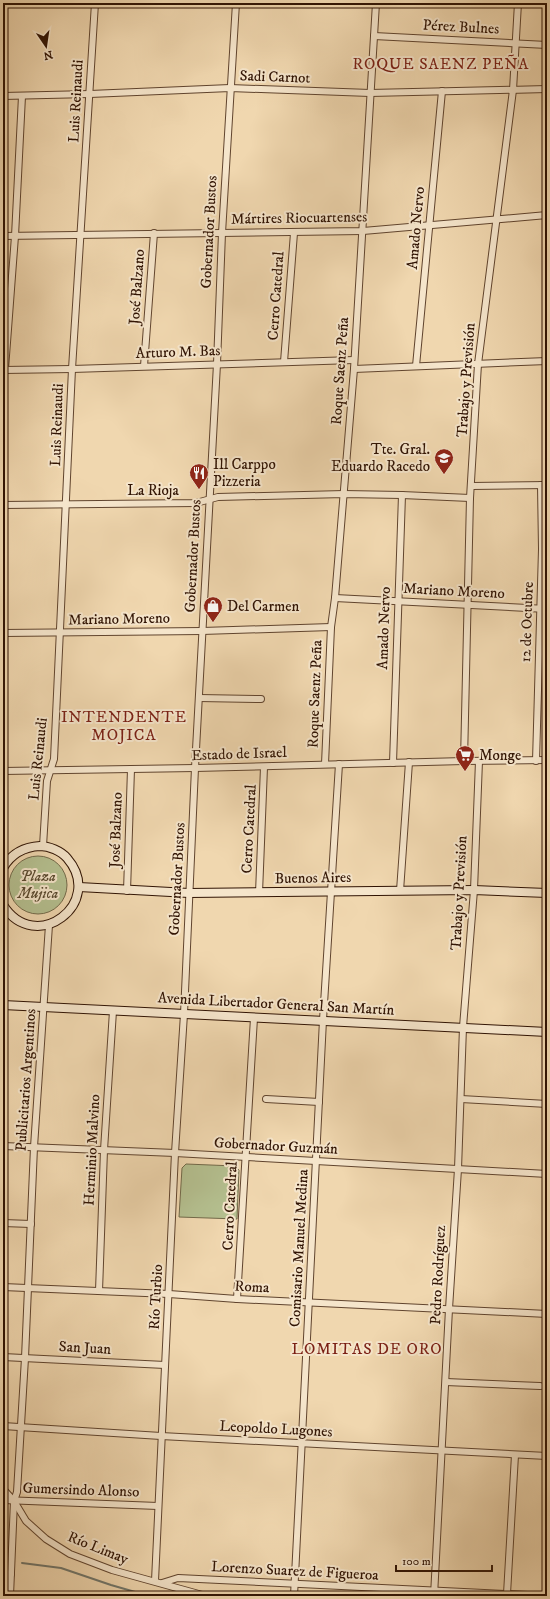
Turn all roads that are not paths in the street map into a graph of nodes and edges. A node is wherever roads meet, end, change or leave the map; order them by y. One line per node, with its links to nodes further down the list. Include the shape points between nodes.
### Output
1 (95, 3): 13 (street, Luis Reinaudi)
2 (236, 3): 8 (street, Gobernador Bustos)
3 (376, 3): 5 (street, Roque Saenz Peña)
4 (518, 3): 6 (street, Trabajo y Previsión)
5 (374, 36): 6 (street, Pérez Bulnes); 12 (street, Roque Saenz Peña)
6 (516, 43): 7 (street, Pérez Bulnes); 10 (street, Trabajo y Previsión)
7 (547, 45)
8 (230, 88): 12 (street, Sadi Carnot); 13 (street, Sadi Carnot); 20 (street, Gobernador Bustos)
9 (547, 89): 10 (street, Sadi Carnot)
10 (513, 90): 11 (street, Sadi Carnot); 17 (street, Trabajo y Previsión)
11 (442, 92): 12 (street, Sadi Carnot); 18 (street, Amado Nervo)
12 (370, 93): 19 (street, Roque Saenz Peña)
13 (90, 94): 15 (street, Sadi Carnot); 23 (street, Luis Reinaudi)
14 (3, 96): 15 (street, Sadi Carnot)
15 (22, 96): 25 (street)
16 (547, 215): 17 (street, Mártires Riocuartenses)
17 (495, 220): 18 (street, Mártires Riocuartenses); 30 (street, Trabajo y Previsión)
18 (429, 226): 19 (street, Mártires Riocuartenses); 32 (street, Amado Nervo)
19 (363, 231): 22 (street, Mártires Riocuartenses); 26 (street, Roque Saenz Peña)
20 (222, 232): 21 (street, Mártires Riocuartenses); 22 (street, Mártires Riocuartenses); 29 (street, Gobernador Bustos)
21 (154, 233): 23 (street, Mártires Riocuartenses); 31 (street, José Balzano)
22 (294, 233): 28 (street, Cerro Catedral)
23 (81, 235): 25 (street, Mártires Riocuartenses); 34 (street, Luis Reinaudi)
24 (3, 236): 25 (street, Mártires Riocuartenses)
25 (15, 236): 33 (street)
26 (354, 360): 28 (street, Arturo M. Bas); 35 (street, Roque Saenz Peña)
27 (547, 361): 30 (street)
28 (284, 362): 29 (street, Arturo M. Bas)
29 (217, 364): 31 (street, Arturo M. Bas); 40 (street, Gobernador Bustos)
30 (478, 364): 32 (street); 37 (street, Trabajo y Previsión)
31 (144, 366): 34 (street, Arturo M. Bas)
32 (416, 366): 35 (street)
33 (4, 369): 34 (street, Arturo M. Bas)
34 (72, 369): 42 (street, Luis Reinaudi)
35 (354, 369): 38 (street, Roque Saenz Peña)
36 (544, 485): 37 (street); 47 (street, 12 de Octubre)
37 (472, 486): 41 (street, Trabajo y Previsión)
38 (344, 494): 39 (street, La Rioja); 40 (street, La Rioja); 44 (street, Roque Saenz Peña)
39 (402, 495): 41 (street, La Rioja); 45 (street, Amado Nervo)
40 (209, 498): 42 (street, La Rioja, via 196,503); 50 (street, Gobernador Bustos)
41 (470, 498): 46 (street, Trabajo y Previsión)
42 (67, 503): 43 (street, La Rioja); 52 (street, Luis Reinaudi)
43 (3, 505)
44 (335, 598): 45 (street, Mariano Moreno); 49 (street, Roque Saenz Peña)
45 (398, 601): 46 (street, Mariano Moreno); 60 (street, Amado Nervo)
46 (468, 605): 47 (street, Mariano Moreno); 55 (street, Trabajo y Previsión)
47 (540, 608): 48 (street, Mariano Moreno); 56 (street, 12 de Octubre)
48 (547, 609)
49 (331, 627): 50 (street, Mariano Moreno); 61 (street, Roque Saenz Peña)
50 (202, 631): 52 (street, Mariano Moreno); 53 (street, Gobernador Bustos)
51 (3, 633): 52 (street, Mariano Moreno)
52 (60, 633): 66 (street, Luis Reinaudi, via 54,759)
53 (198, 698): 54 (street); 64 (street, Gobernador Bustos)
54 (261, 698)
55 (464, 760): 58 (street, Estado de Israel); 59 (street, Estado de Israel)
56 (536, 760): 57 (street, Estado de Israel); 58 (street, Estado de Israel)
57 (547, 760)
58 (479, 761): 71 (street, Trabajo y Previsión)
59 (409, 762): 60 (street, Estado de Israel); 74 (street)
60 (393, 763): 62 (street, Estado de Israel)
61 (325, 764): 62 (street, Estado de Israel); 63 (street, Estado de Israel)
62 (339, 764): 73 (street)
63 (264, 767): 64 (street, Estado de Israel); 76 (street, Cerro Catedral)
64 (195, 768): 65 (street, Estado de Israel); 75 (street, Gobernador Bustos)
65 (131, 769): 66 (street, Estado de Israel); 72 (street, José Balzano)
66 (50, 770): 67 (street, Estado de Israel); 68 (street, Luis Reinaudi)
67 (3, 771)
68 (43, 846): 69 (main road, via 17,852); 70 (main road, via 54,849 72,864)
69 (3, 868)
70 (79, 887): 72 (main road, Buenos Aires); 79 (main road, via 70,911)
71 (474, 890): 74 (main road, Buenos Aires); 77 (main road, Buenos Aires); 86 (street, Trabajo y Previsión)
72 (127, 891): 75 (main road, Buenos Aires)
73 (332, 891): 74 (main road, Buenos Aires); 76 (main road, Buenos Aires); 85 (street)
74 (400, 891)
75 (189, 893): 76 (main road, Buenos Aires); 83 (street, Gobernador Bustos)
76 (259, 893)
77 (547, 893)
78 (3, 905): 79 (main road, via 10,914 28,925)
79 (49, 925): 81 (street, Publicitarios Argentinos)
80 (3, 1005): 81 (main road, Avenida Libertador General San Martín)
81 (44, 1007): 82 (main road, Avenida Libertador General San Martín); 93 (street, Publicitarios Argentinos)
82 (113, 1011): 83 (main road, Avenida Libertador General San Martín); 94 (street, Herminio Malvino)
83 (184, 1014): 84 (main road, Avenida Libertador General San Martín); 95 (street, Río Turbio)
84 (254, 1018): 85 (main road, Avenida Libertador General San Martín); 96 (street, Cerro Catedral)
85 (323, 1020): 86 (main road, Avenida Libertador General San Martín); 90 (street, Comisario Manuel Medina)
86 (463, 1027): 87 (main road, Avenida Libertador General San Martín); 89 (street, Pedro Rodríguez)
87 (547, 1032)
88 (266, 1099): 90 (street)
89 (461, 1099): 91 (street); 98 (street, Pedro Rodríguez)
90 (319, 1102): 97 (street, Comisario Manuel Medina)
91 (547, 1104)
92 (3, 1146): 93 (street, Gobernador Guzmán)
93 (34, 1147): 94 (street, Gobernador Guzmán); 101 (street, Publicitarios Argentinos)
94 (104, 1150): 95 (street, Gobernador Guzmán); 104 (street, Herminio Malvino)
95 (175, 1153): 96 (street, Gobernador Guzmán); 105 (street, Río Turbio)
96 (245, 1158): 97 (street, Gobernador Guzmán); 106 (street, Cerro Catedral)
97 (316, 1161): 98 (street, Gobernador Guzmán); 107 (street, Comisario Manuel Medina)
98 (458, 1169): 99 (street, Gobernador Guzmán); 108 (street, Pedro Rodríguez)
99 (547, 1174)
100 (3, 1223): 101 (street)
101 (31, 1224): 103 (street, Publicitarios Argentinos)
102 (3, 1287): 103 (street, Roma)
103 (28, 1288): 104 (street, Roma); 111 (street, Publicitarios Argentinos)
104 (99, 1291): 105 (street, Roma)
105 (170, 1294): 106 (street, Roma); 112 (street, Río Turbio)
106 (237, 1299): 107 (street, Roma)
107 (310, 1303): 108 (street, Roma); 118 (street, Comisario Manuel Medina)
108 (449, 1309): 109 (street, Roma); 113 (street, Pedro Rodríguez)
109 (547, 1314)
110 (3, 1357): 111 (street, San Juan)
111 (25, 1358): 112 (street, San Juan); 116 (street, Publicitarios Argentinos)
112 (165, 1365): 117 (street, Río Turbio)
113 (446, 1382): 114 (street); 119 (street, Pedro Rodríguez)
114 (540, 1386)
115 (3, 1426): 116 (street, Leopoldo Lugones)
116 (21, 1427): 117 (street, Leopoldo Lugones); 124 (street, Publicitarios Argentinos, via 17,1492)
117 (161, 1436): 118 (street, Leopoldo Lugones); 125 (street, Río Turbio)
118 (302, 1444): 119 (street, Leopoldo Lugones); 130 (street, Comisario Manuel Medina)
119 (442, 1451): 120 (street, Leopoldo Lugones); 131 (street, Pedro Rodríguez)
120 (515, 1455): 121 (street, Leopoldo Lugones); 132 (street)
121 (547, 1456)
122 (3, 1489): 124 (street, Río Limay)
123 (3, 1500): 124 (street, Gumersindo Alonso)
124 (14, 1501): 125 (street, Gumersindo Alonso); 127 (street, Publicitarios Argentinos); 128 (street, Río Limay, via 26,1521 46,1539 70,1554 112,1570)
125 (158, 1506): 128 (street, Río Turbio)
126 (3, 1574): 127 (street)
127 (12, 1574): 133 (street, Publicitarios Argentinos)
128 (155, 1581): 129 (street, Río Limay)
129 (162, 1583): 130 (street, Lorenzo Suarez de Figueroa, via 178,1578); 134 (street, Río Limay)
130 (295, 1584): 131 (street, Lorenzo Suarez de Figueroa); 135 (street, Comisario Manuel Medina)
131 (434, 1593): 132 (street, Lorenzo Suarez de Figueroa)
132 (507, 1594): 136 (street, Lorenzo Suarez de Figueroa)
133 (10, 1596)
134 (206, 1596)
135 (294, 1596)
136 (547, 1596)

